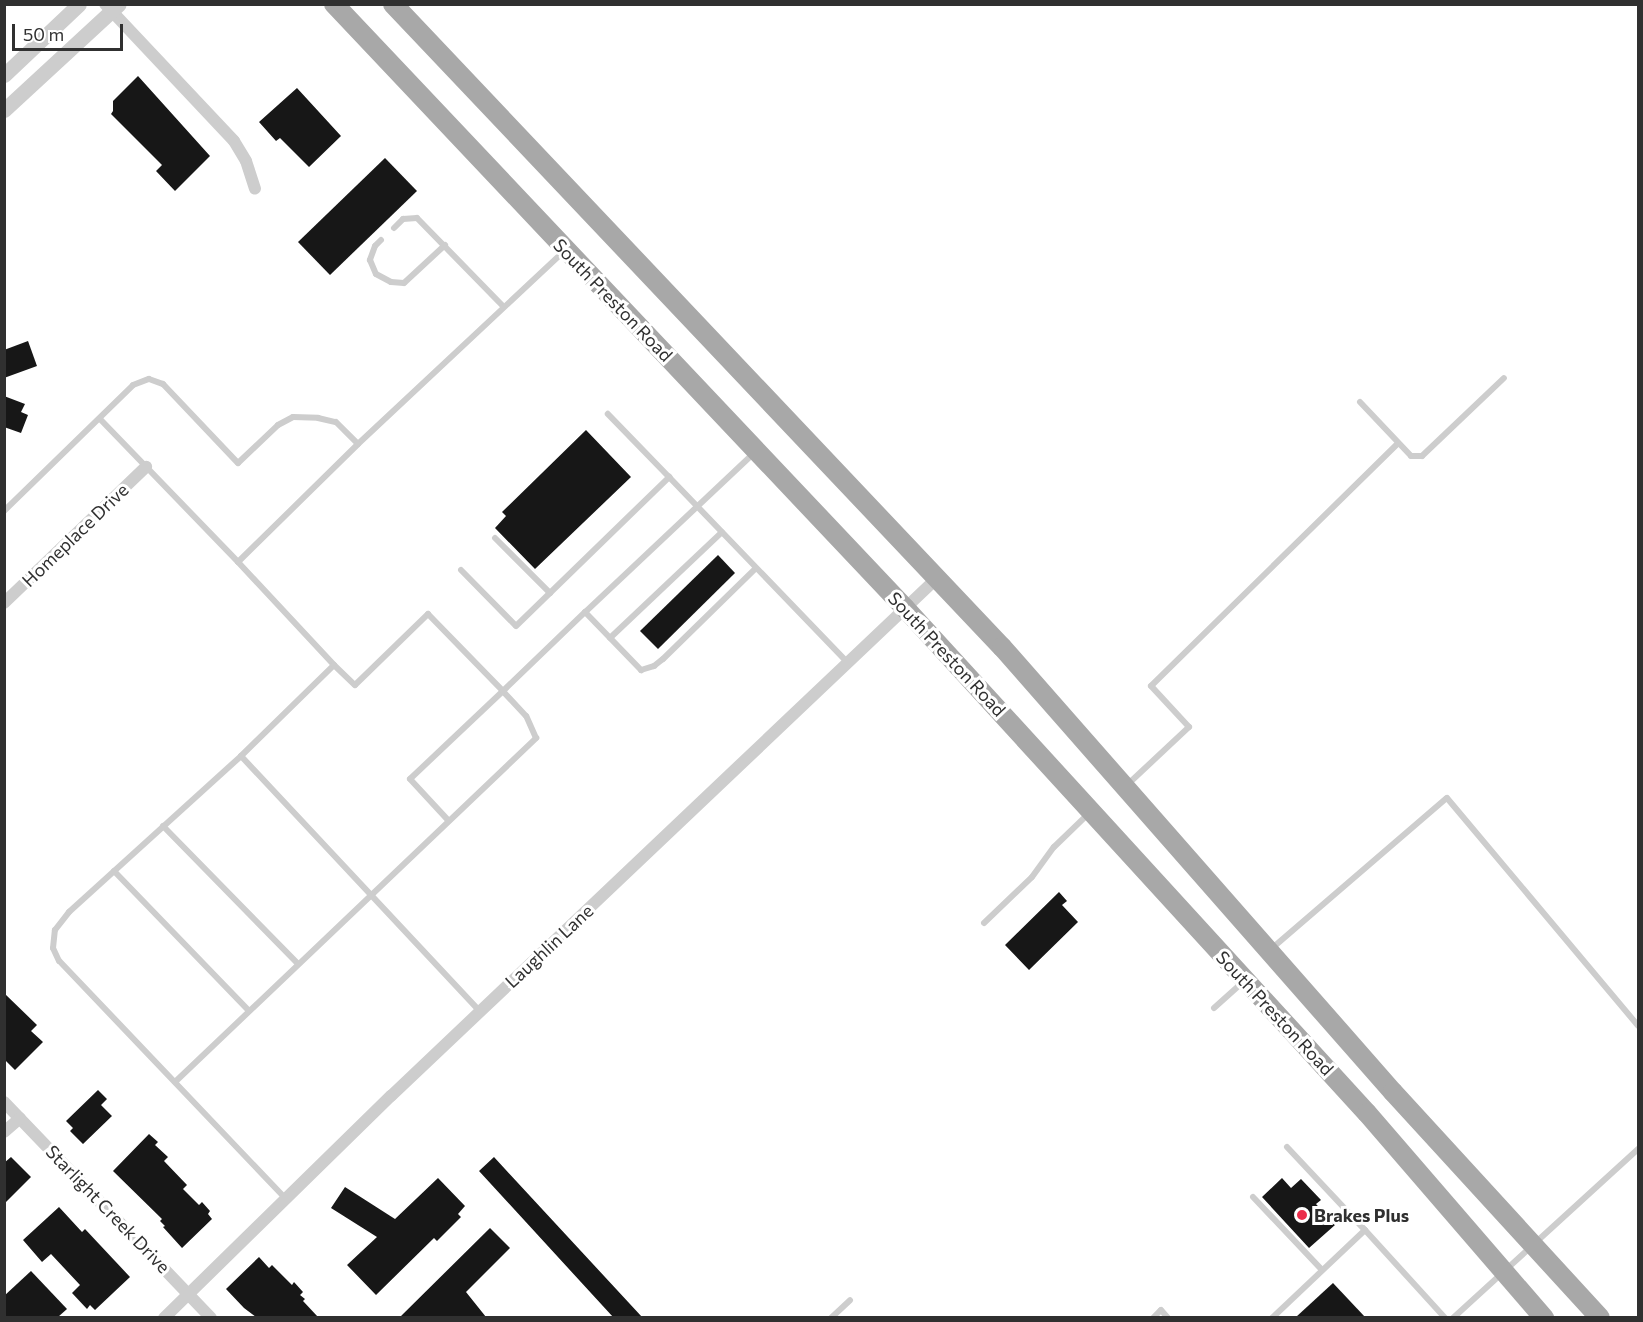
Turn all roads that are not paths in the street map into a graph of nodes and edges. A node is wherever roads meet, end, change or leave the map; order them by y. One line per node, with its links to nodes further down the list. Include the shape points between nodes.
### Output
1 (79, 4): 5 (street)
2 (334, 4): 11 (main road, South Preston Road)
3 (393, 4): 29 (main road, South Preston Road)
4 (112, 7): 6 (street); 7 (street, via 234,141)
5 (4, 75)
6 (4, 110)
7 (255, 189)
8 (394, 228): 10 (lane, via 403,219 417,218)
9 (381, 240): 10 (lane, via 370,260 376,274 390,282 404,283)
10 (445, 244): 12 (lane)
11 (565, 250): 12 (lane); 19 (main road, South Preston Road)
12 (504, 307): 18 (lane)
13 (1504, 378): 17 (lane, via 1422,456 1411,456)
14 (1360, 402): 17 (lane)
15 (608, 414): 21 (lane)
16 (100, 418): 18 (lane, via 134,385 149,379 163,384 238,463 278,425 293,417 336,422); 20 (lane); 23 (lane)
17 (1398, 442): 39 (lane, via 1151,686 1190,727)
18 (358, 444): 26 (lane)
19 (757, 450): 22 (lane); 32 (main road, South Preston Road)
20 (146, 467): 26 (lane); 31 (street, Homeplace Drive)
21 (669, 477): 22 (lane); 30 (lane)
22 (697, 507): 24 (lane); 33 (lane)
23 (4, 511)
24 (722, 532): 27 (lane); 34 (lane)
25 (495, 538): 30 (lane)
26 (238, 562): 36 (lane)
27 (756, 568): 34 (lane, via 654,666 641,670); 35 (lane)
28 (461, 570): 30 (lane, via 516,626)
29 (937, 578): 32 (street, Laughlin Lane); 39 (main road, South Preston Road)
30 (550, 593)
31 (4, 603)
32 (905, 608): 35 (street, Laughlin Lane); 40 (main road, South Preston Road)
33 (585, 612): 34 (lane); 37 (lane)
34 (610, 638)
35 (848, 663): 51 (street, Laughlin Lane)
36 (334, 665): 37 (lane, via 355,685 428,614); 38 (lane)
37 (503, 691): 41 (lane, via 526,716 536,738); 41 (lane, via 410,779)
38 (241, 756): 42 (lane); 44 (lane)
39 (1126, 786): 46 (main road, South Preston Road)
40 (1091, 811): 45 (lane); 48 (main road, South Preston Road)
41 (448, 820): 44 (lane)
42 (163, 826): 43 (lane); 47 (lane)
43 (114, 871): 50 (lane); 53 (lane, via 69,912 55,930 53,948 59,962)
44 (370, 894): 47 (lane); 51 (lane)
45 (984, 923)
46 (1270, 950): 52 (lane, via 1447,798); 62 (main road, South Preston Road)
47 (298, 964): 50 (lane)
48 (1245, 981): 49 (lane); 64 (main road, South Preston Road)
49 (1214, 1008)
50 (249, 1011): 53 (lane)
51 (480, 1012): 60 (street, Laughlin Lane)
52 (1638, 1026)
53 (175, 1082): 60 (lane)
54 (4, 1102): 55 (street, Starlight Creek Drive)
55 (20, 1118): 56 (street); 65 (street, Starlight Creek Drive)
56 (4, 1132)
57 (1287, 1147): 61 (lane)
58 (1638, 1149): 62 (lane)
59 (1253, 1197): 63 (lane)
60 (286, 1199): 65 (street, Laughlin Lane)
61 (1365, 1230): 63 (lane); 73 (lane)
62 (1534, 1245): 64 (lane); 76 (main road, South Preston Road)
63 (1322, 1270): 72 (lane)
64 (1506, 1271): 74 (lane); 75 (main road, South Preston Road)
65 (188, 1293): 67 (street, Laughlin Lane); 68 (street, Starlight Creek Drive)
66 (850, 1300): 69 (lane)
67 (164, 1317)
68 (211, 1317)
69 (831, 1317)
70 (1153, 1317): 71 (lane, via 1161,1310)
71 (1168, 1317)
72 (1272, 1317)
73 (1445, 1317)
74 (1453, 1317)
75 (1544, 1317)
76 (1600, 1317)

